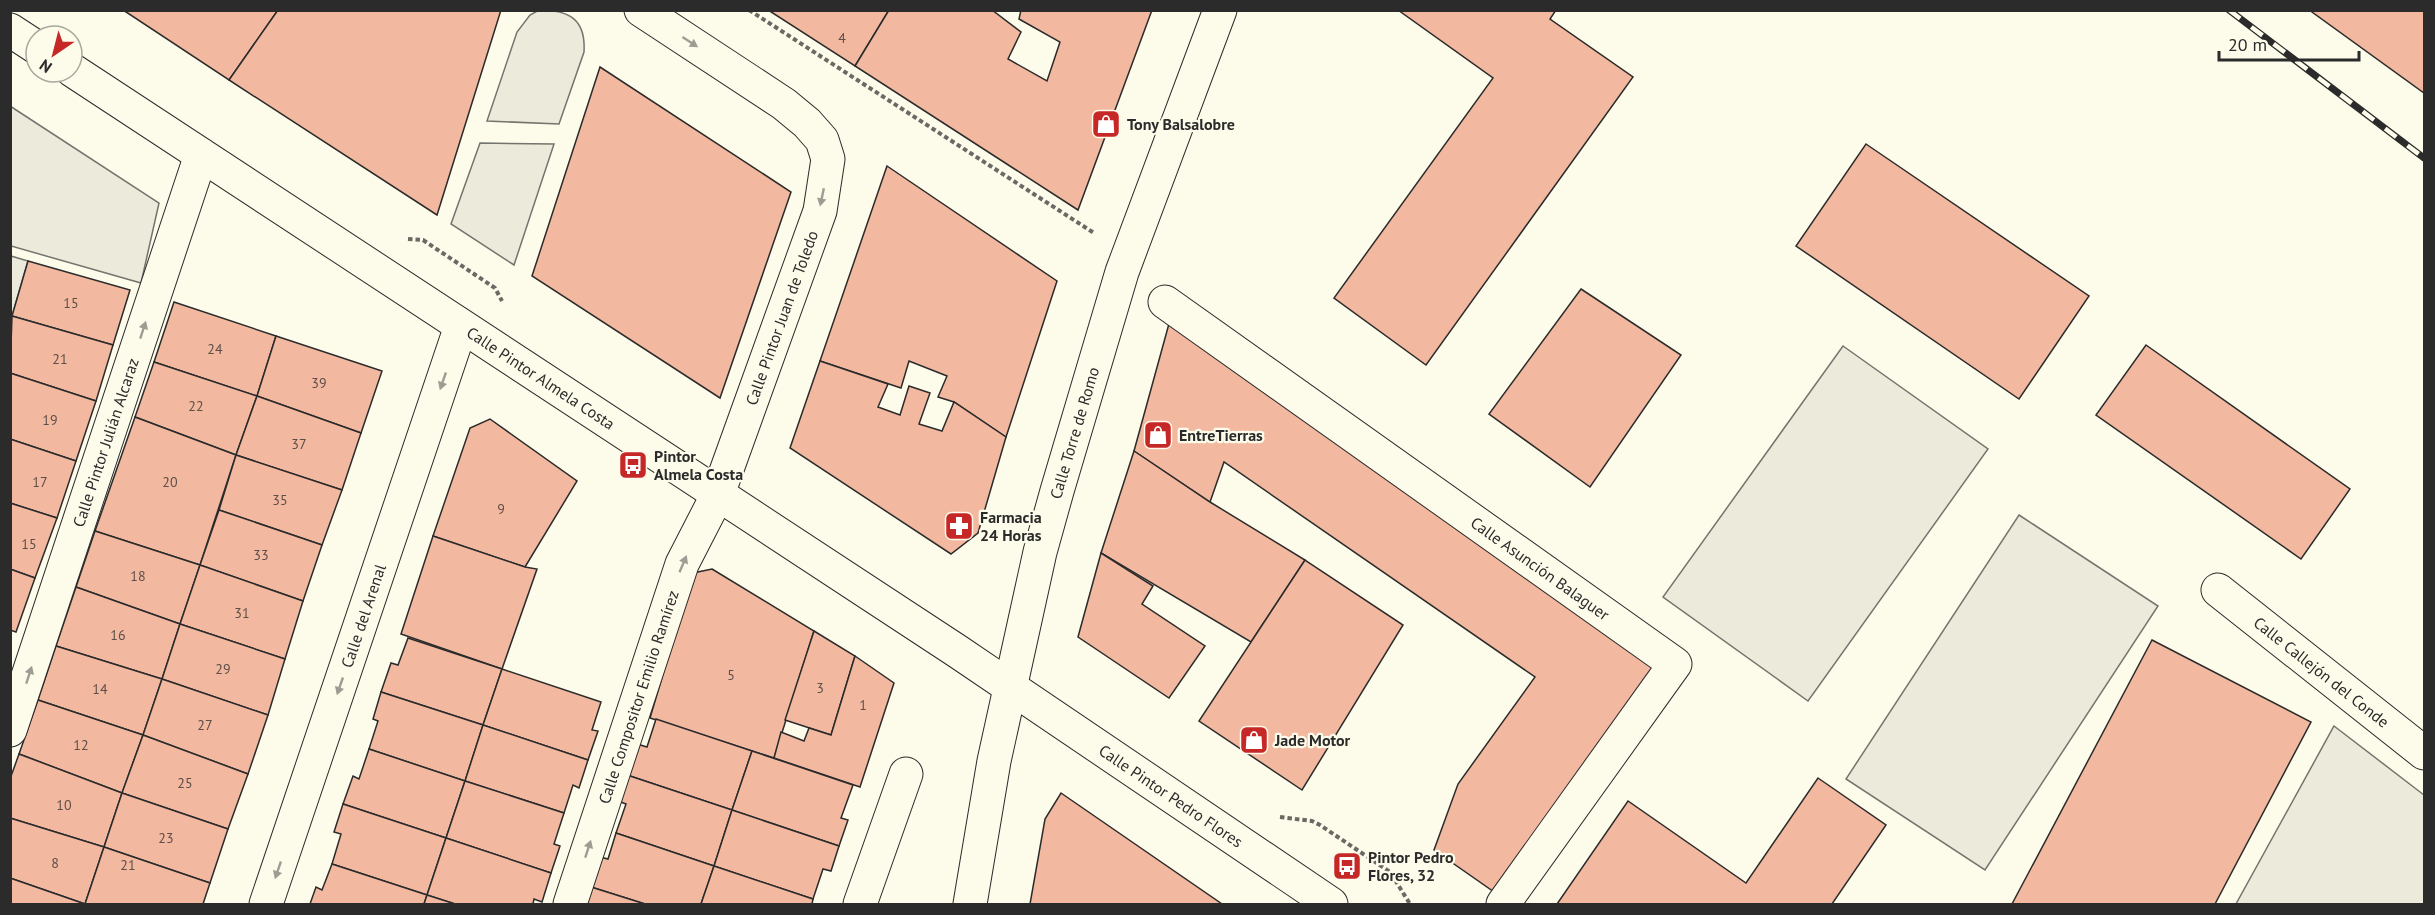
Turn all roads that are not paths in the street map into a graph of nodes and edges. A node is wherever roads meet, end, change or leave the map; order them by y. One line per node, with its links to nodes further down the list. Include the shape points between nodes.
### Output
1 (641, 10): 9 (street, Calle Pintor Juan de Toledo, one-way to 9, via 784,104 822,140 828,159 820,211)
2 (1220, 10): 11 (street, Calle Torre de Romo, via 1122,272 1040,552)
3 (10, 30): 4 (street)
4 (24, 39)
5 (84, 78): 6 (street, Calle Pintor Almela Costa)
6 (201, 155): 8 (street, Calle Pintor Almela Costa); 12 (street, Calle Pintor Julián Alcaraz, one-way to 6)
7 (1165, 302): 20 (street, Calle Asunción Balaguer, via 1675,664)
8 (461, 326): 9 (street, Calle Pintor Almela Costa); 15 (street, Calle del Arenal, one-way to 15)
9 (718, 494): 11 (street, Calle Pintor Almela Costa); 16 (street, Calle Compositor Emilio Ramírez, one-way to 9, via 682,564)
10 (2218, 590): 13 (street, Calle Callejón del Conde)
11 (1011, 687): 18 (street, Calle Torre de Romo); 19 (street, Calle Pintor Pedro Flores)
12 (10, 730)
13 (2424, 753)
14 (906, 774): 17 (street)
15 (266, 904)
16 (570, 904)
17 (860, 904)
18 (969, 904)
19 (1331, 904)
20 (1503, 904)

